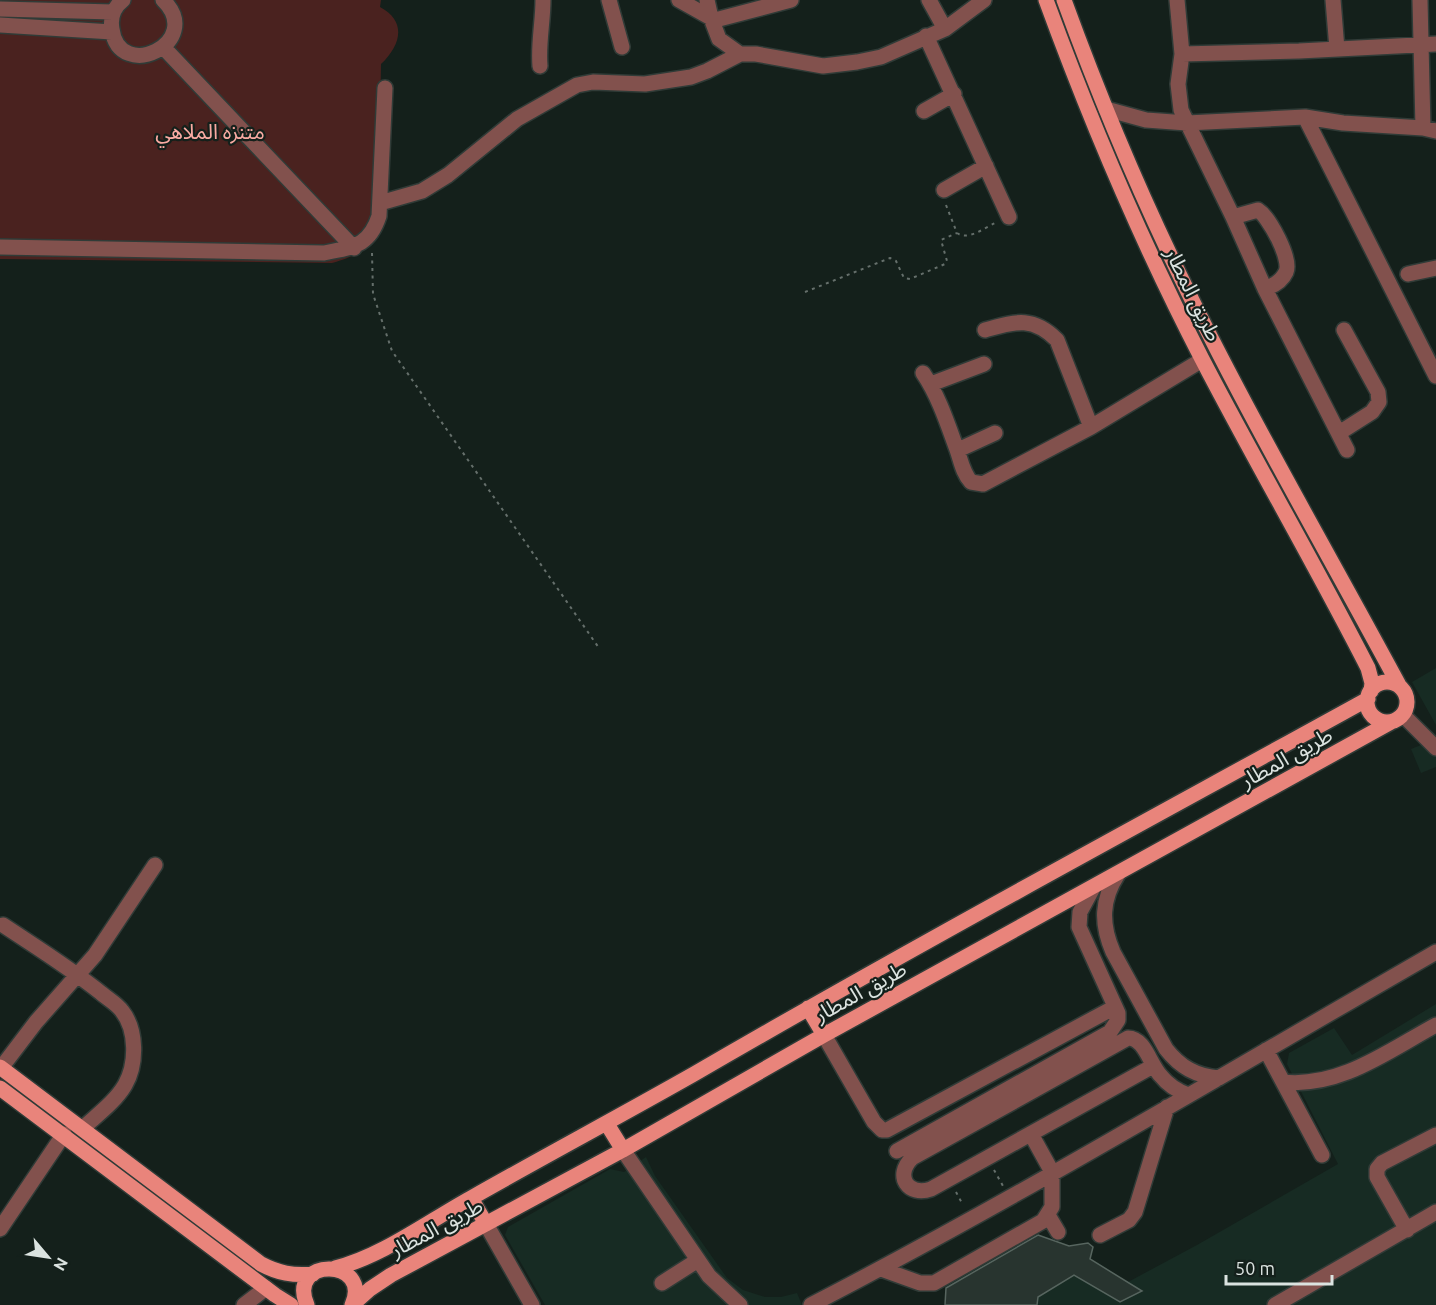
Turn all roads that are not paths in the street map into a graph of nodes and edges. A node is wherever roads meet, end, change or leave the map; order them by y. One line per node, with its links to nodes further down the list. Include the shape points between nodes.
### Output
1 (163, 0): 24 (street, via 173,15 174,26)
2 (543, 0): 28 (street)
3 (609, 0): 23 (street)
4 (679, 0): 17 (street)
5 (707, 0): 17 (street)
6 (790, 0): 15 (street)
7 (929, 0): 19 (street)
8 (984, 0): 19 (street)
9 (1046, 0): 33 (main road, طريق المطار)
10 (1064, 0): 31 (main road, طريق المطار)
11 (1177, 0): 27 (street)
12 (1333, 0): 25 (street)
13 (1420, 0): 22 (street)
14 (118, 6): 16 (street); 20 (street)
15 (745, 6): 17 (street, via 719,19)
16 (0, 9)
17 (711, 18): 26 (street, via 719,39)
18 (0, 25): 20 (street)
19 (945, 29): 21 (street)
20 (112, 32): 24 (street, via 117,42 132,54 143,56)
21 (926, 36): 26 (street, via 881,57 823,66); 30 (street)
22 (1429, 44): 25 (street); 36 (street)
23 (622, 47)
24 (164, 48): 43 (street)
25 (1337, 49): 27 (street)
26 (740, 54): 39 (street, via 691,77 645,84 577,85 517,119 422,191)
27 (1182, 54): 35 (street, via 1179,101)
28 (540, 66)
29 (385, 88): 39 (street)
30 (954, 93): 32 (street); 37 (street)
31 (1106, 109): 33 (main road); 35 (street, via 1146,120); 49 (main road, طريق المطار, via 1157,228)
32 (924, 111)
33 (1090, 116): 50 (main road, طريق المطار)
34 (1305, 117): 35 (street); 36 (street); 52 (street)
35 (1187, 123): 41 (street)
36 (1430, 129)
37 (986, 166): 38 (street); 40 (street)
38 (944, 190)
39 (380, 203): 43 (street, via 372,232)
40 (1009, 217)
41 (1233, 218): 46 (street); 46 (street, via 1257,210 1262,213 1285,254 1286,273)
42 (0, 247): 43 (street, via 324,253)
43 (354, 248)
44 (1436, 268): 45 (street)
45 (1408, 274)
46 (1265, 289): 55 (street)
47 (985, 330): 53 (street, via 1018,321 1052,335)
48 (1344, 330): 55 (street, via 1380,397 1376,409)
49 (1218, 352): 50 (main road); 58 (main road, طريق المطار)
50 (1202, 360): 53 (street); 59 (main road, طريق المطار, via 1365,660 1371,675)
51 (984, 364): 56 (street, via 927,379)
52 (1436, 376)
53 (1091, 427): 56 (street, via 982,484 969,480 963,472)
54 (995, 433): 56 (street)
55 (1339, 433): 57 (street)
56 (958, 450)
57 (1347, 450)
58 (1400, 687): 59 (main road, via 1387,682); 60 (main road, via 1407,702)
59 (1369, 695): 60 (main road, via 1368,708 1373,716 1385,722); 69 (main road, طريق المطار)
60 (1398, 718): 61 (street); 63 (main road, طريق المطار)
61 (1436, 748)
62 (155, 865): 67 (street)
63 (1118, 874): 64 (main road, طريق المطار); 75 (street, via 1110,886 1103,912 1113,952 1174,1059 1194,1073)
64 (1092, 888): 68 (street, via 1080,912 1079,927); 71 (main road, طريق المطار)
65 (3, 925): 67 (street)
66 (1436, 952): 72 (street)
67 (78, 975): 74 (street); 81 (street, via 122,1010 133,1040 132,1063 123,1088)
68 (1115, 1006): 71 (street, via 887,1130 874,1122); 86 (street, via 1118,1020 1110,1032)
69 (808, 1008): 71 (main road); 80 (main road, طريق المطار)
70 (1436, 1025): 76 (street, via 1333,1078 1309,1083)
71 (824, 1035): 85 (main road, طريق المطار)
72 (1266, 1050): 75 (street); 76 (street)
73 (1153, 1066): 78 (street, via 1172,1087); 83 (street); 83 (street, via 1138,1040 1123,1040 912,1158 903,1172 904,1180 915,1191 931,1190)
74 (1, 1067): 81 (main road)
75 (1219, 1078): 78 (street)
76 (1282, 1082): 87 (street)
77 (0, 1088): 82 (main road)
78 (1188, 1095): 79 (street)
79 (1167, 1107): 88 (street); 96 (street, via 1135,1212 1129,1220)
80 (607, 1124): 85 (main road); 89 (main road, طريق المطار)
81 (83, 1128): 100 (main road, via 261,1263 291,1275)
82 (64, 1134): 93 (street); 103 (main road)
83 (1031, 1134): 88 (street)
84 (1436, 1135): 94 (street, via 1377,1169 1377,1177)
85 (623, 1150): 92 (main road, طريق المطار); 97 (street)
86 (897, 1152)
87 (1322, 1155)
88 (1052, 1172): 91 (street, via 1052,1207); 99 (street)
89 (471, 1198): 92 (main road); 98 (main road, طريق المطار, via 375,1253)
90 (1436, 1212): 94 (street)
91 (1048, 1215): 95 (street); 99 (street, via 938,1290)
92 (486, 1224): 107 (main road, طريق المطار, via 380,1281); 108 (street)
93 (0, 1229)
94 (1407, 1230): 112 (street)
95 (1058, 1232)
96 (1100, 1235)
97 (698, 1260): 101 (street); 102 (street)
98 (335, 1268): 100 (main road, طريق المطار); 107 (main road, via 346,1273 353,1283)
99 (881, 1269): 111 (street)
100 (312, 1274): 106 (main road, via 304,1290)
101 (710, 1276): 109 (street); 110 (street)
102 (662, 1283)
103 (266, 1288): 104 (street); 105 (main road)
104 (244, 1305)
105 (291, 1305)
106 (307, 1305)
107 (352, 1305)
108 (532, 1305)
109 (728, 1305)
110 (740, 1305)
111 (811, 1305)
112 (1275, 1305)

